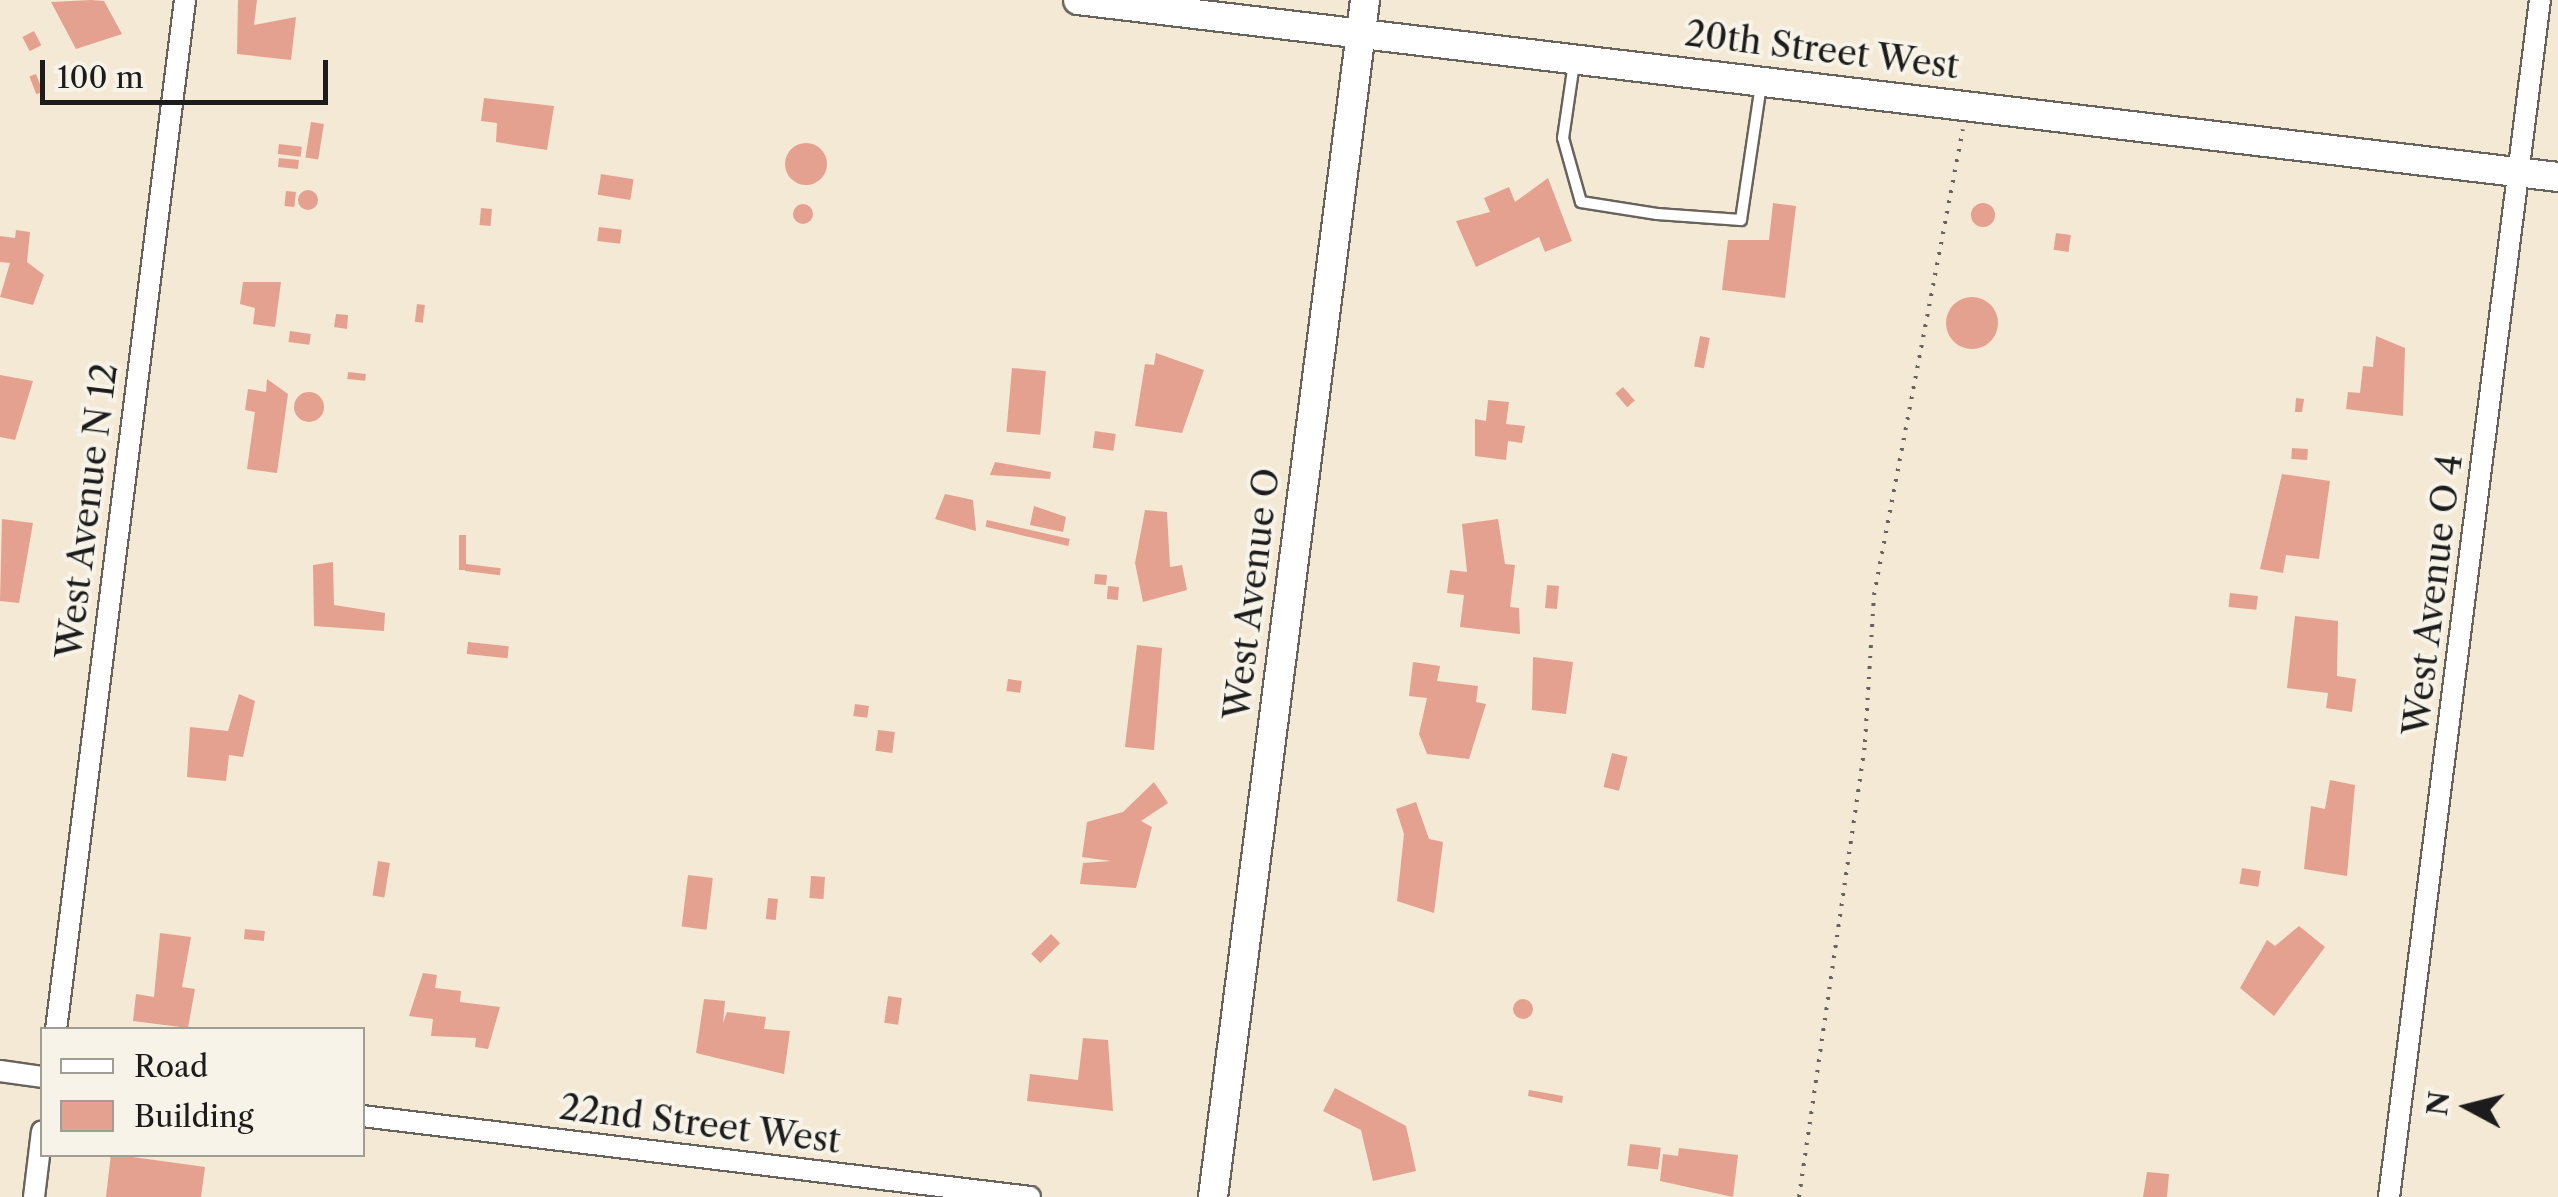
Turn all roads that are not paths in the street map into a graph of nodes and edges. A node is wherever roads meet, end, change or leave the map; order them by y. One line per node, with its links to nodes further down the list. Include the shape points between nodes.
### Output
1 (185, 0): 10 (street, West Avenue N 12)
2 (1078, 0): 5 (main road, 20th Street West)
3 (1365, 0): 5 (main road, West Avenue O)
4 (2540, 0): 8 (street, West Avenue O 4)
5 (1362, 32): 6 (main road, 20th Street West); 17 (main road, West Avenue O)
6 (1575, 57): 7 (main road, 20th Street West); 7 (lane, via 1563,138 1580,202 1658,214 1741,220)
7 (1762, 80): 8 (main road, 20th Street West)
8 (2520, 172): 9 (main road, 20th Street West); 18 (street, West Avenue O 4)
9 (2558, 177)
10 (56, 1027)
11 (0, 1071): 12 (street)
12 (40, 1076)
13 (365, 1116): 16 (street, 22nd Street West)
14 (40, 1148): 15 (street)
15 (34, 1197)
16 (1030, 1197)
17 (1213, 1197)
18 (2389, 1197)

